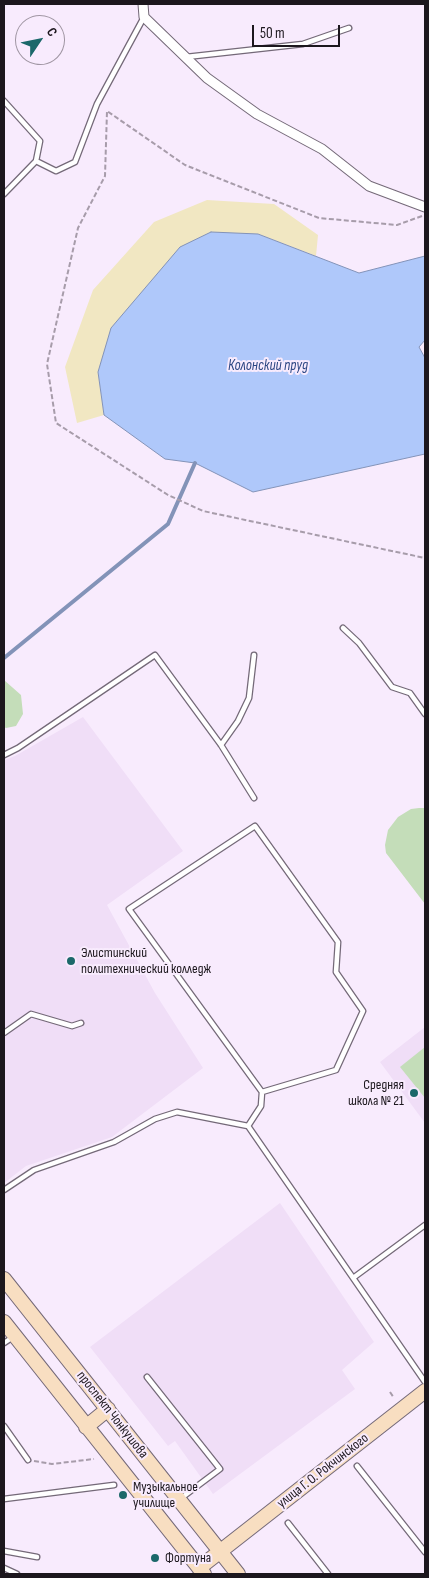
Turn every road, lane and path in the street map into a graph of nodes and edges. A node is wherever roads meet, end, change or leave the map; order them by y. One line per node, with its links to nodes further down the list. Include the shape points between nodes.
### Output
1 (143, 4): 2 (street)
2 (144, 17): 4 (street); 6 (lane, via 97,104 75,162 56,171)
3 (349, 28): 4 (lane, via 304,44)
4 (186, 57): 8 (street, via 207,78 257,114 322,149 369,186)
5 (4, 101): 6 (lane, via 40,141)
6 (36, 161): 7 (lane)
7 (4, 194)
8 (425, 207)
9 (425, 215): 10 (path, via 397,225 319,218 185,165 107,111 105,176 78,228 47,364 56,423 168,495 203,511)
10 (425, 558)
11 (343, 628): 13 (lane, via 359,643 392,687 410,693)
12 (254, 655): 14 (lane, via 249,698)
13 (425, 714)
14 (221, 745): 15 (lane, via 155,655); 16 (lane)
15 (4, 755)
16 (254, 798)
17 (81, 1023): 18 (lane, via 72,1026 31,1014)
18 (4, 1033)
19 (262, 1092): 19 (lane, via 130,909 254,826 338,942 336,972 363,1011 336,1070); 20 (lane, via 261,1106)
20 (248, 1126): 21 (lane, via 177,1112 155,1119 114,1142 34,1170); 23 (lane)
21 (4, 1190)
22 (425, 1225): 23 (lane)
23 (353, 1278): 28 (lane)
24 (4, 1279): 30 (main road, проспект Чонкушова)
25 (4, 1322): 26 (main road, проспект Чонкушова)
26 (9, 1340): 32 (main road, проспект Чонкушова)
27 (147, 1377): 38 (lane, via 220,1469)
28 (425, 1382)
29 (425, 1391): 41 (main road, улица Г. О. Рокчинского)
30 (108, 1409): 32 (main road); 38 (main road, проспект Чонкушова)
31 (4, 1426): 34 (lane)
32 (86, 1427): 45 (main road, проспект Чонкушова)
33 (94, 1459): 34 (path, via 52,1464)
34 (28, 1460)
35 (357, 1466): 42 (lane)
36 (114, 1485): 37 (lane)
37 (4, 1499)
38 (179, 1500): 41 (main road, проспект Чонкушова)
39 (288, 1523): 48 (lane)
40 (4, 1551): 43 (lane)
41 (220, 1552): 45 (main road, улица Г. О. Рокчинского); 47 (main road, проспект Чонкушова)
42 (425, 1552)
43 (37, 1557)
44 (4, 1568): 46 (lane)
45 (201, 1571)
46 (17, 1574)
47 (238, 1574)
48 (328, 1574)

